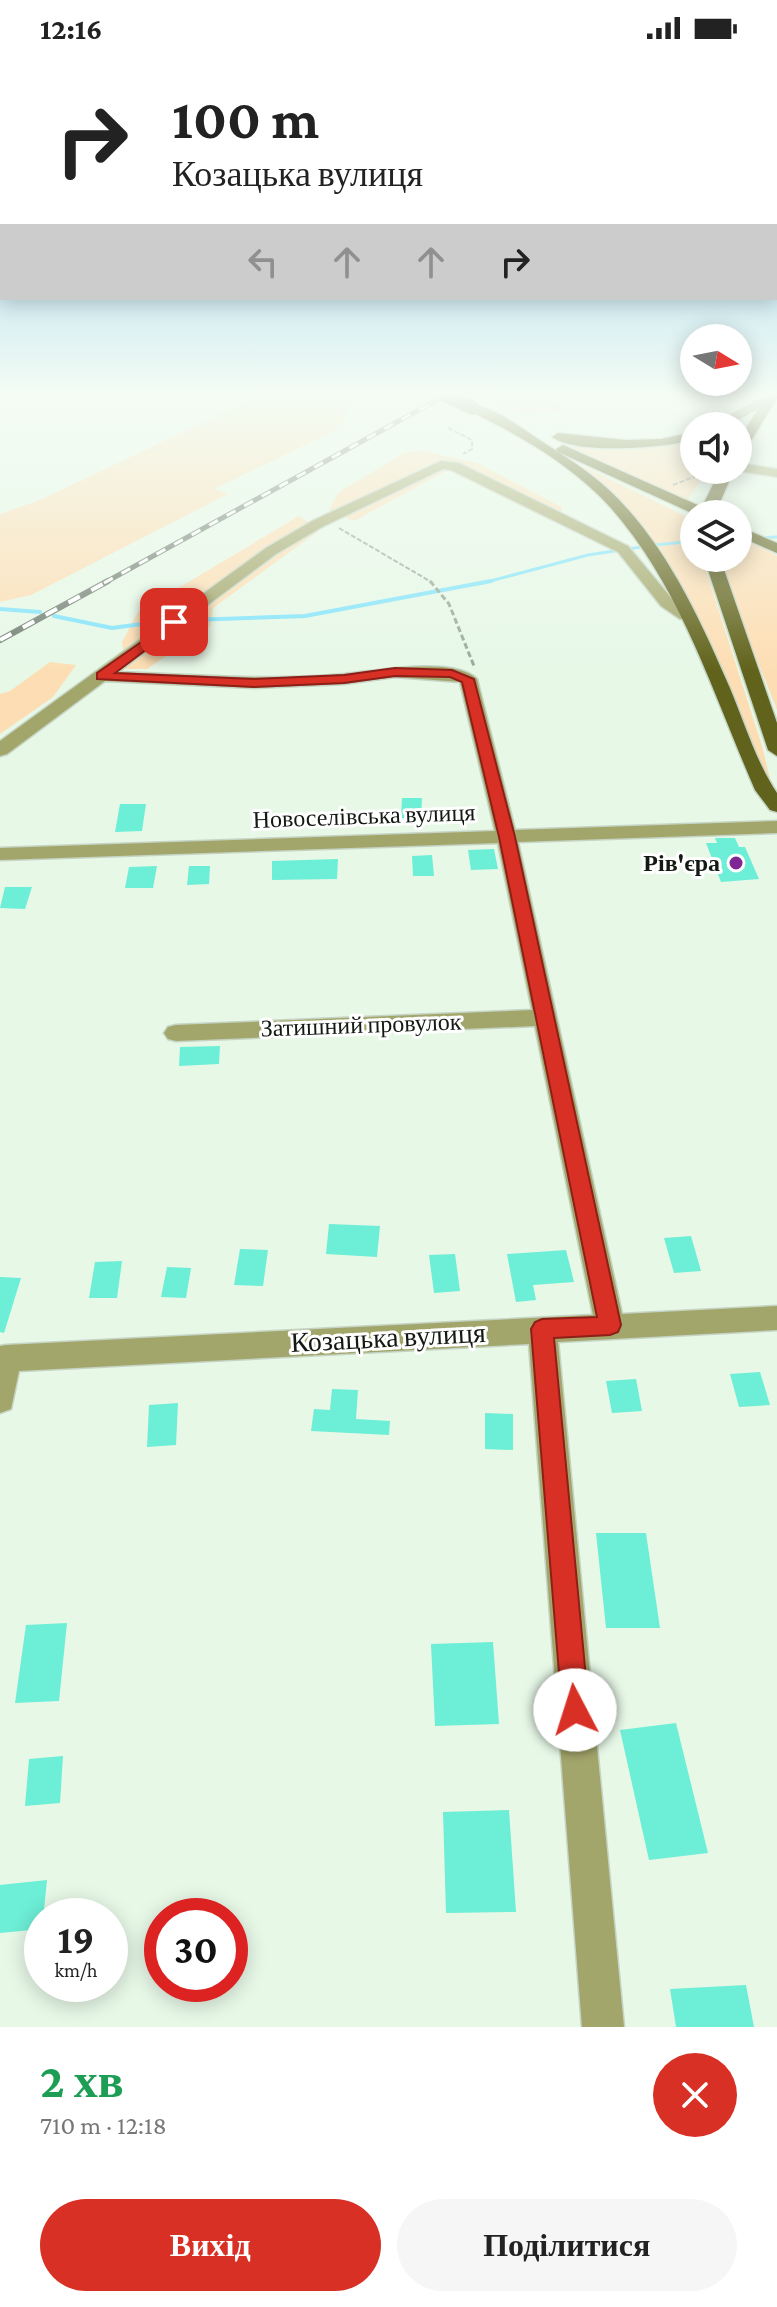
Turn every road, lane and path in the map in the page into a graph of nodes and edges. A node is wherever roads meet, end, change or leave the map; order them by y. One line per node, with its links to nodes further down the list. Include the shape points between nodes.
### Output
1 (395, 487): 8 (street)
2 (497, 487): 12 (street, via 623,549 667,603)
3 (594, 487): 12 (main road, via 612,500 654,555)
4 (648, 487): 6 (main road)
5 (668, 487): 6 (path)
6 (657, 491): 7 (main road)
7 (680, 500)
8 (317, 524): 13 (street, via 271,551); 14 (path, via 341,528 435,584 449,604 474,668)
9 (752, 536): 10 (main road)
10 (777, 549)
11 (717, 572): 15 (main road)
12 (686, 616): 18 (main road)
13 (102, 676): 14 (street, via 254,683 395,672); 16 (street)
14 (468, 679): 20 (street)
15 (770, 715): 17 (main road)
16 (0, 750)
17 (777, 750)
18 (777, 806)
19 (777, 827): 20 (street, Новоселівська вулиця)
20 (507, 837): 21 (street, Новоселівська вулиця); 22 (street)
21 (0, 854)
22 (545, 1018): 23 (street, Затишний провулок); 25 (street)
23 (176, 1033)
24 (777, 1318): 25 (street, Козацька вулиця)
25 (610, 1325): 26 (street, Козацька вулиця)
26 (542, 1329): 27 (street, Козацька вулиця); 29 (street)
27 (3, 1358): 28 (street)
28 (0, 1399)
29 (603, 2027)

